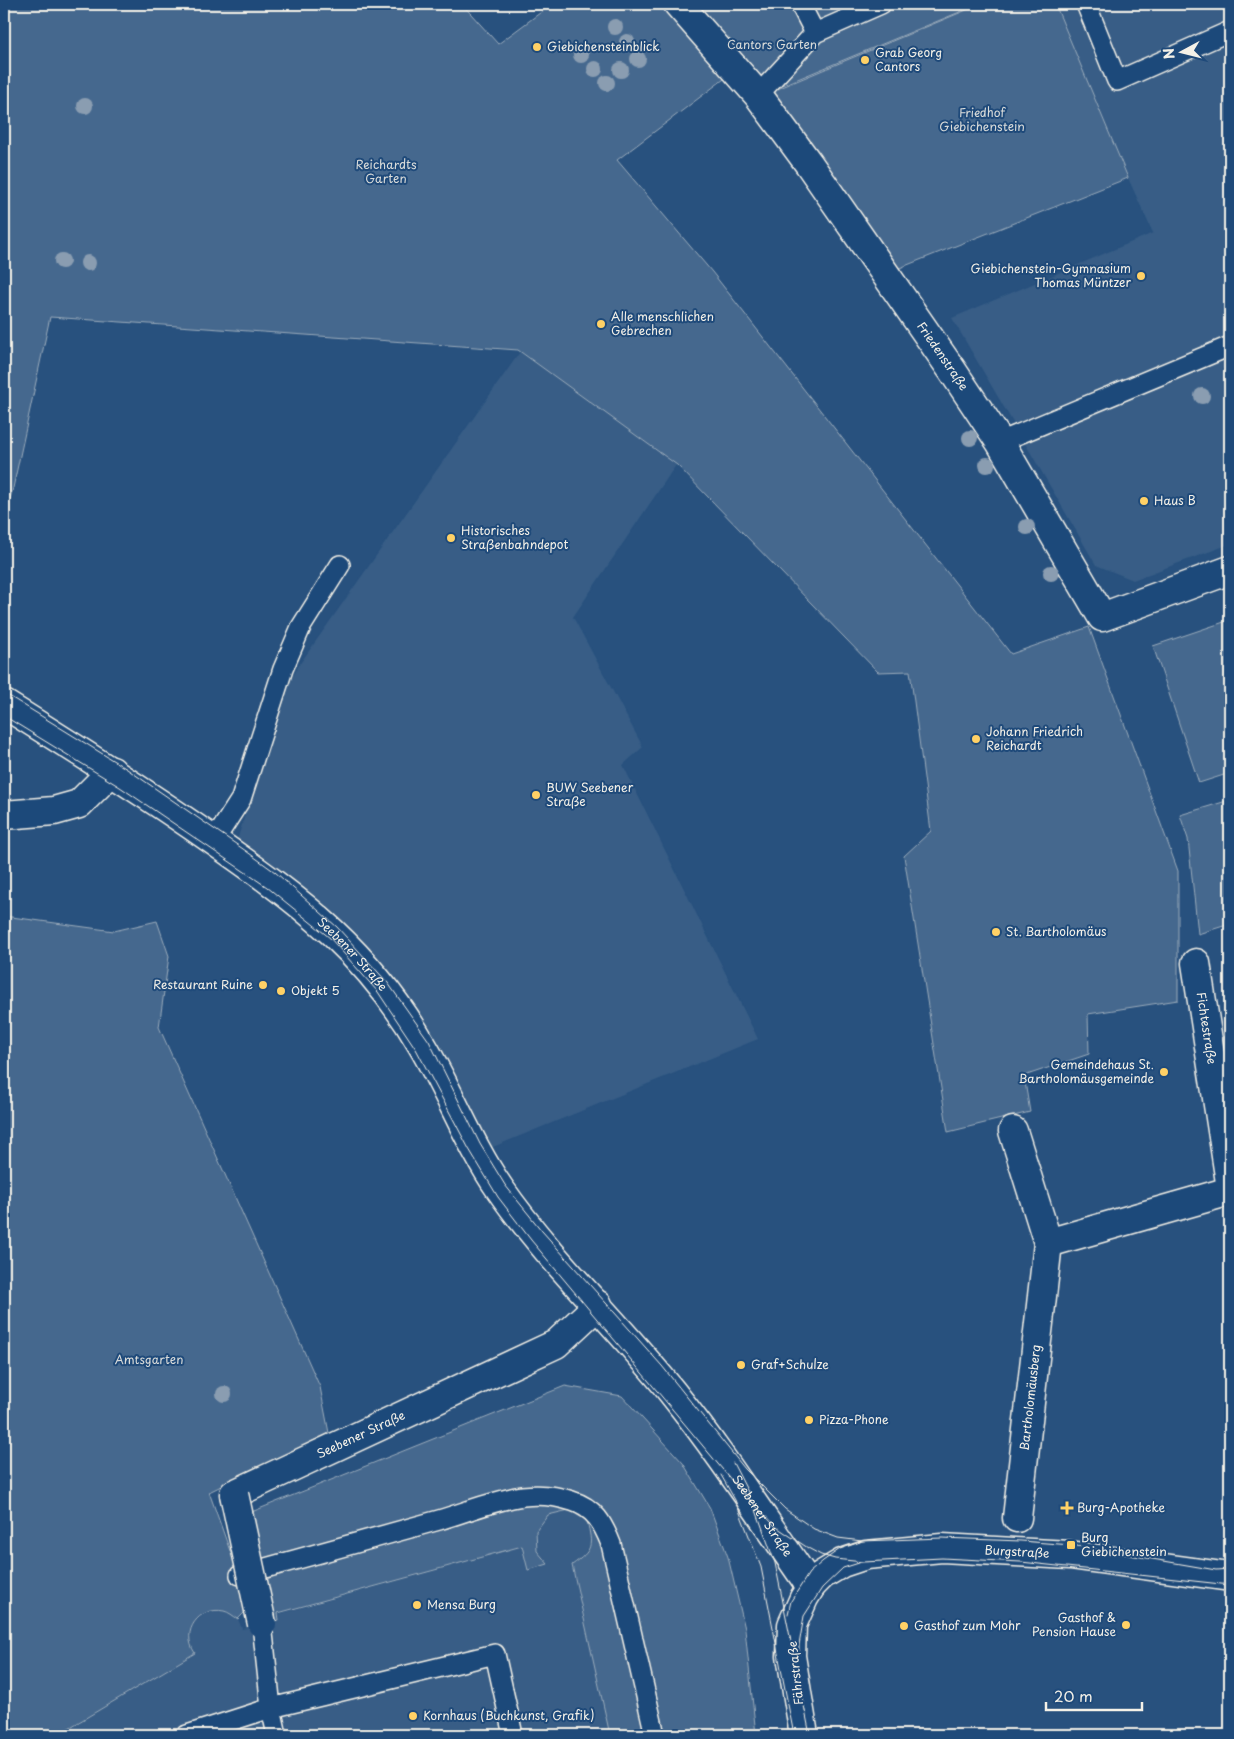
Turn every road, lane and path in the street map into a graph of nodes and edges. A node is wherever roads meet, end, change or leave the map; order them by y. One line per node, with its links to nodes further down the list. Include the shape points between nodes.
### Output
1 (678, 4): 7 (street, Friedenstraße)
2 (800, 4): 6 (lane)
3 (881, 4): 6 (lane)
4 (1086, 4): 5 (lane, via 1117,81)
5 (1230, 31)
6 (815, 33): 7 (lane)
7 (758, 95): 9 (street, Friedenstraße)
8 (1230, 346): 9 (lane)
9 (1000, 442): 11 (street, Friedenstraße, via 1102,617)
10 (340, 565): 15 (lane, via 300,627 283,668 241,799)
11 (1230, 570)
12 (4, 704): 13 (street, Seebener Straße)
13 (112, 771): 14 (street, via 79,804 54,811); 15 (street, Seebener Straße)
14 (4, 815)
15 (214, 841): 21 (street, Seebener Straße, via 271,880 315,917 383,988 422,1045 475,1148 501,1189 537,1236)
16 (1196, 963): 18 (street, Fichtestraße)
17 (1013, 1131): 20 (street, Bartholomäusberg)
18 (1230, 1182)
19 (1230, 1191): 20 (street)
20 (1048, 1243): 22 (street, Bartholomäusberg)
21 (598, 1305): 26 (street, Seebener Straße, via 672,1393); 27 (street, Seebener Straße, bridge, via 556,1344 234,1494)
22 (1017, 1518): 23 (lane, Bartholomäusberg)
23 (1013, 1551): 25 (street, Burgstraße, via 1070,1555); 26 (street, Burgstraße, via 942,1548 866,1555 842,1563)
24 (240, 1575): 32 (lane, via 502,1500 525,1495 574,1501 592,1510 603,1523 611,1544)
25 (1230, 1577)
26 (812, 1585): 33 (street, Fährstraße, via 792,1625 791,1656)
27 (262, 1624): 28 (lane)
28 (271, 1708): 29 (lane); 30 (lane); 31 (lane, via 496,1654)
29 (187, 1735)
30 (277, 1735)
31 (513, 1735)
32 (655, 1735)
33 (804, 1735)

